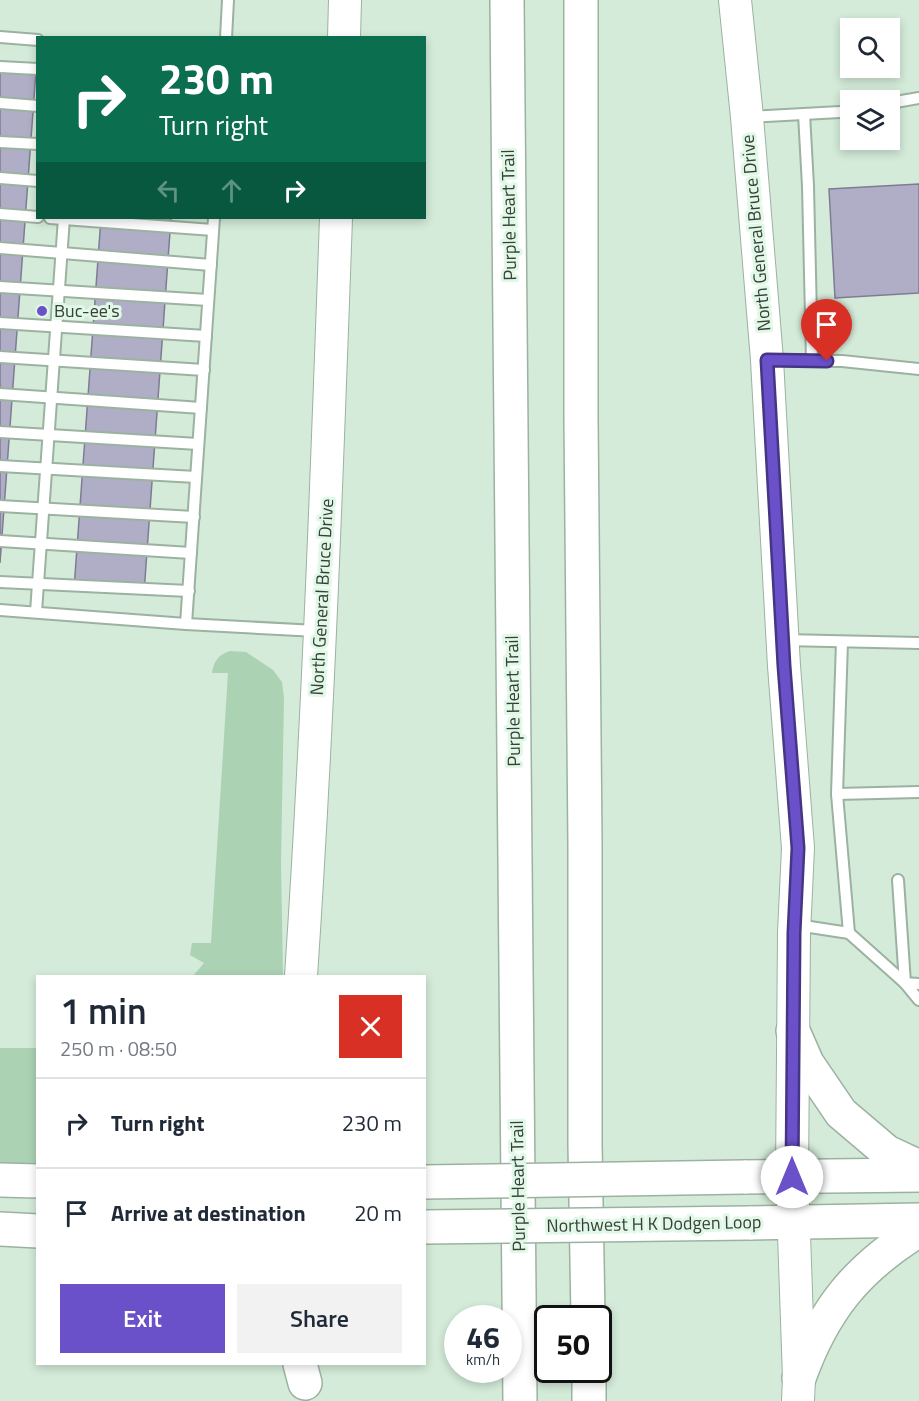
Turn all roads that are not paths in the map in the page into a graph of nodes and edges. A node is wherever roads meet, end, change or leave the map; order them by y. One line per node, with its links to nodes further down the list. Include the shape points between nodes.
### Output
1 (228, 0): 6 (lane)
2 (345, 0): 7 (main road)
3 (507, 0): 94 (highway, Purple Heart Trail)
4 (581, 0): 92 (highway)
5 (735, 0): 18 (main road, North General Bruce Drive)
6 (226, 36)
7 (344, 36)
8 (0, 37): 9 (lane)
9 (36, 40)
10 (0, 67): 11 (lane)
11 (36, 69)
12 (919, 98): 13 (lane)
13 (900, 101)
14 (0, 103): 15 (lane)
15 (36, 106)
16 (840, 111): 17 (lane)
17 (804, 114): 18 (lane); 42 (lane)
18 (747, 117): 40 (main road, North General Bruce Drive)
19 (0, 142): 20 (lane)
20 (36, 144)
21 (0, 178): 22 (lane)
22 (36, 181)
23 (0, 213): 24 (lane)
24 (36, 216)
25 (64, 219): 31 (lane)
26 (76, 219): 29 (lane)
27 (214, 219): 29 (lane)
28 (336, 219): 66 (main road, North General Bruce Drive)
29 (213, 230): 32 (lane)
30 (0, 248): 31 (lane)
31 (62, 253): 32 (lane); 34 (lane)
32 (211, 265): 35 (lane)
33 (0, 287): 34 (lane)
34 (59, 291): 35 (lane); 37 (lane)
35 (208, 300): 38 (lane)
36 (0, 323): 37 (lane)
37 (56, 327): 38 (lane); 41 (lane)
38 (206, 336): 44 (lane)
39 (0, 357): 41 (lane)
40 (767, 360): 42 (lane); 67 (main road, North General Bruce Drive)
41 (54, 361): 44 (lane); 46 (lane)
42 (812, 361): 43 (lane)
43 (919, 369)
44 (204, 370): 47 (lane)
45 (0, 394): 46 (lane)
46 (51, 398): 47 (lane); 49 (lane)
47 (201, 408): 50 (lane)
48 (0, 432): 49 (lane)
49 (49, 435): 50 (lane); 52 (lane)
50 (198, 444): 53 (lane)
51 (0, 466): 52 (lane)
52 (46, 468): 53 (lane); 55 (lane)
53 (196, 477): 56 (lane)
54 (0, 506): 55 (lane)
55 (43, 508): 56 (lane); 58 (lane)
56 (194, 518): 59 (lane)
57 (0, 541): 58 (lane)
58 (41, 543): 59 (lane); 61 (lane)
59 (191, 553): 62 (lane)
60 (0, 582): 61 (lane)
61 (38, 584): 62 (lane); 64 (lane)
62 (189, 591): 65 (lane)
63 (0, 610): 64 (lane)
64 (36, 612): 65 (lane)
65 (186, 624): 66 (lane)
66 (320, 631): 75 (main road, North General Bruce Drive)
67 (783, 639): 68 (lane); 73 (main road, North General Bruce Drive, via 798,848)
68 (842, 642): 69 (lane); 71 (lane)
69 (919, 643)
70 (919, 792): 71 (lane)
71 (837, 794): 74 (lane)
72 (898, 880): 76 (lane)
73 (795, 925): 74 (lane); 79 (main road, North General Bruce Drive)
74 (849, 933): 76 (lane)
75 (301, 975)
76 (905, 983): 77 (lane); 78 (lane)
77 (919, 984)
78 (919, 1000)
79 (793, 1031): 80 (highway, via 807,1063 841,1113 887,1152); 82 (main road, North General Bruce Drive)
80 (919, 1167)
81 (919, 1175): 82 (highway)
82 (792, 1177): 85 (highway, bridge); 87 (main road, North General Bruce Drive)
83 (0, 1180): 84 (highway)
84 (36, 1180)
85 (426, 1182)
86 (919, 1220): 87 (highway, Northwest H K Dodgen Loop)
87 (793, 1222): 88 (highway, Northwest H K Dodgen Loop, bridge); 93 (main road, North General Bruce Drive)
88 (426, 1227)
89 (0, 1229): 91 (highway)
90 (919, 1230): 93 (highway, via 867,1267 833,1307 808,1354)
91 (36, 1231)
92 (588, 1305)
93 (798, 1390)
94 (520, 1401)

